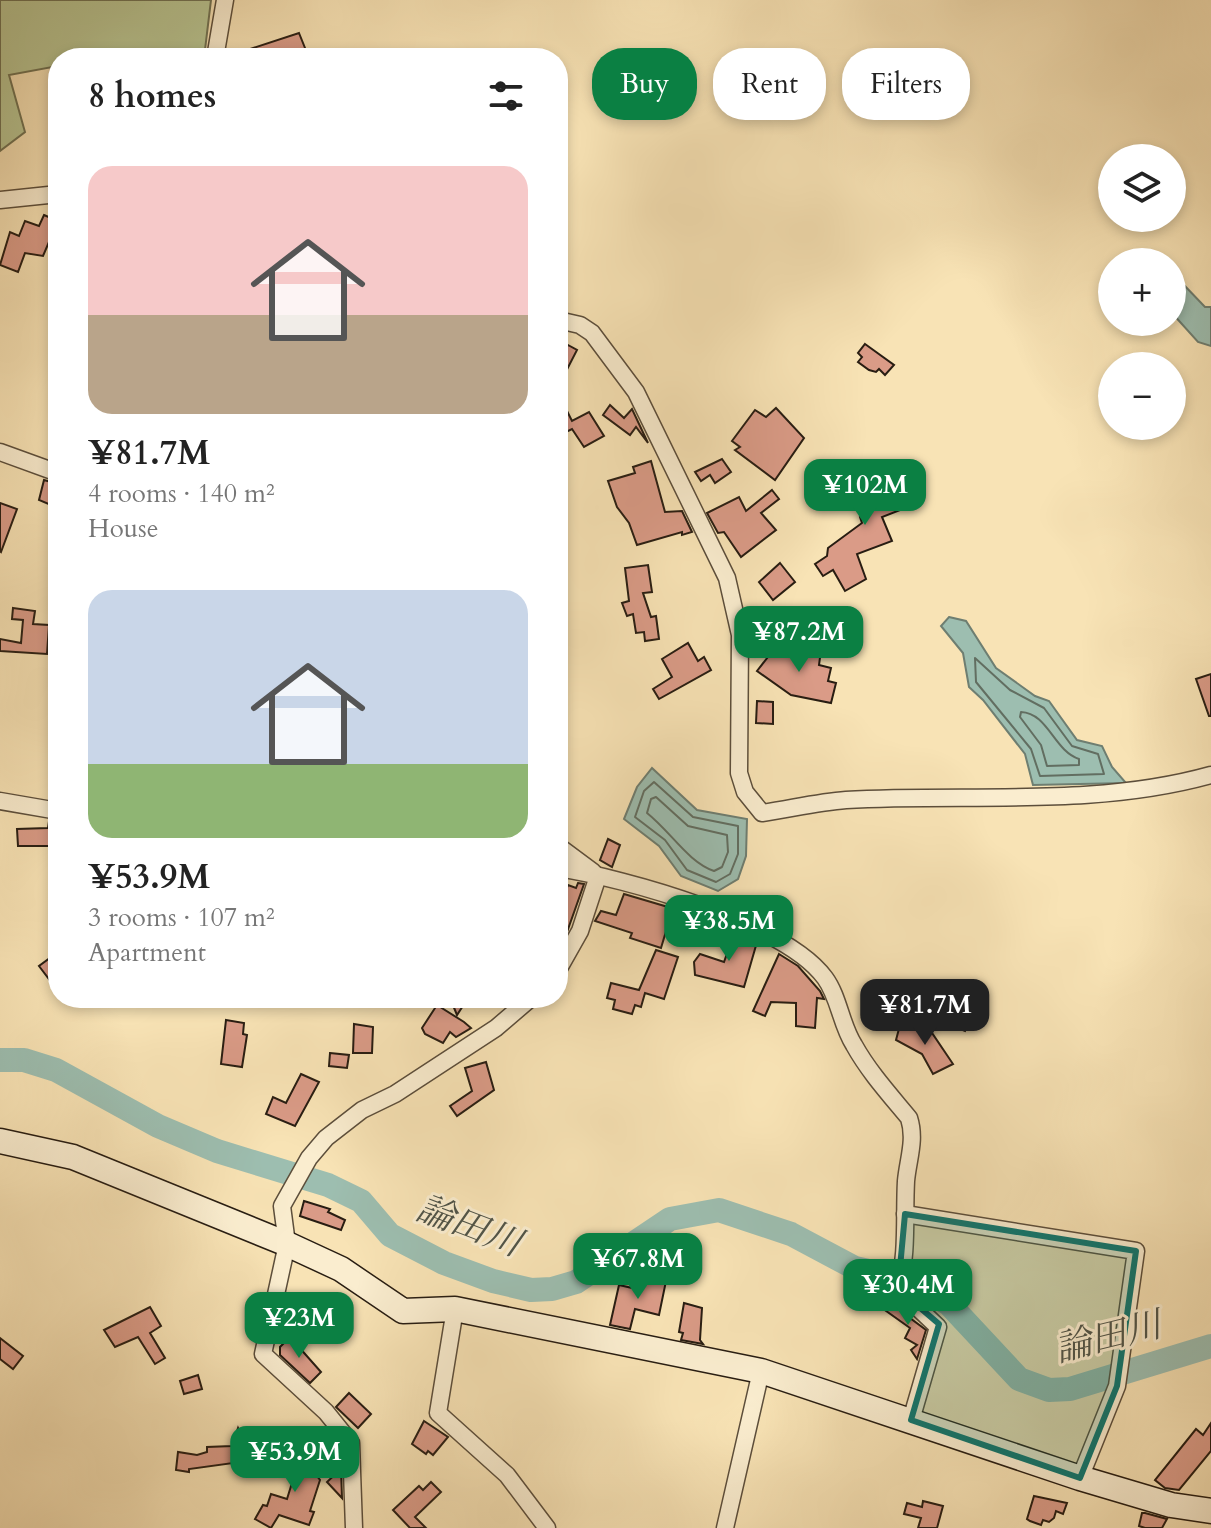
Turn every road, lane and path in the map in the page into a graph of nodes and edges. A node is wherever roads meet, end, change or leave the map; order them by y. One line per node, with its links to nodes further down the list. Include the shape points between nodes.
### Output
1 (225, 0): 2 (street)
2 (217, 48)
3 (48, 196): 4 (street)
4 (0, 200)
5 (568, 322): 8 (street, via 592,333 636,392 727,578 740,635 739,773 745,792 762,813 843,800 1116,792)
6 (0, 452): 7 (street)
7 (48, 469)
8 (1211, 775)
9 (0, 801): 10 (street)
10 (48, 809)
11 (568, 854): 13 (street)
12 (568, 870): 13 (street)
13 (598, 876): 14 (street); 17 (street, via 674,896 742,922 812,963 828,982 853,1045 909,1118 914,1132)
14 (568, 952)
15 (519, 1008): 18 (street, via 326,1138 282,1206)
16 (0, 1141): 18 (street, via 73,1157)
17 (905, 1214): 21 (street, via 898,1289 938,1327); 22 (street, via 1136,1251 1117,1386)
18 (287, 1244): 19 (street, via 341,1269 403,1311); 24 (street, via 263,1354 326,1412 351,1443)
19 (455, 1309): 20 (street); 25 (street, via 438,1413 507,1475)
20 (761, 1371): 21 (street); 26 (street)
21 (911, 1420): 22 (street)
22 (1080, 1478): 23 (street)
23 (1211, 1511)
24 (354, 1528)
25 (547, 1528)
26 (725, 1528)

